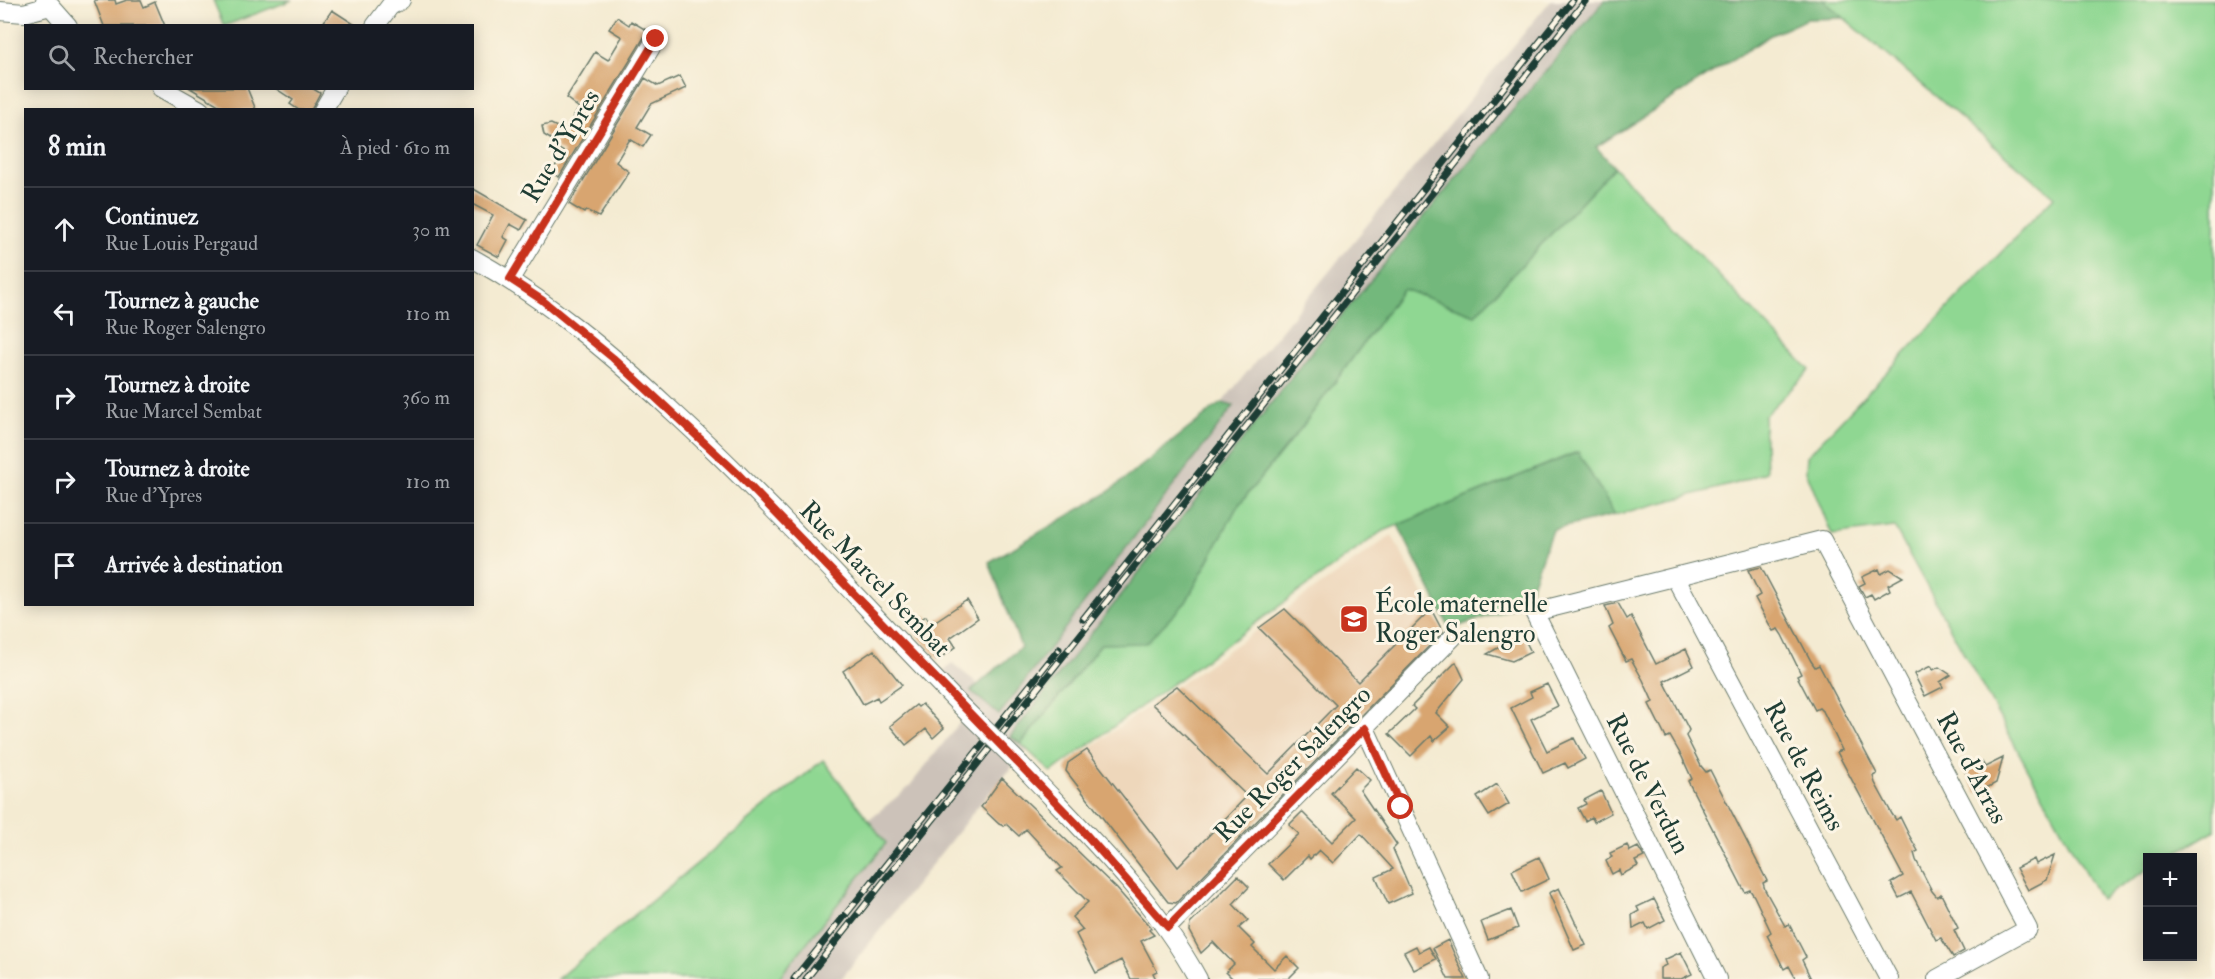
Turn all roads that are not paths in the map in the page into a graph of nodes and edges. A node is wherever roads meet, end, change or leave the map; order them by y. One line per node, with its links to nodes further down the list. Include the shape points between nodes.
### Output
1 (401, 0): 5 (street, via 390,6)
2 (47, 3): 3 (street, via 24,13); 4 (street)
3 (0, 11)
4 (66, 24)
5 (376, 24)
6 (656, 39): 12 (street, Rue d'Ypres)
7 (165, 90): 9 (street)
8 (335, 90): 10 (street)
9 (196, 108)
10 (323, 108)
11 (474, 259): 12 (street, Rue Marcel Sembat)
12 (510, 279): 16 (street, Rue Marcel Sembat, bridge, via 613,358 697,434 1021,765)
13 (1675, 577): 19 (street, Rue de Verdun, via 1534,612); 20 (street, Rue de Reims); 21 (street, Rue d'Arras, via 1822,540 2028,929)
14 (1453, 637): 15 (street, Rue Roger Salengro)
15 (1365, 728): 16 (street, Rue Roger Salengro); 18 (street)
16 (1168, 927): 17 (street, Rue Marcel Sembat)
17 (1198, 979)
18 (1479, 979)
19 (1717, 979)
20 (1888, 979)
21 (1937, 979)

